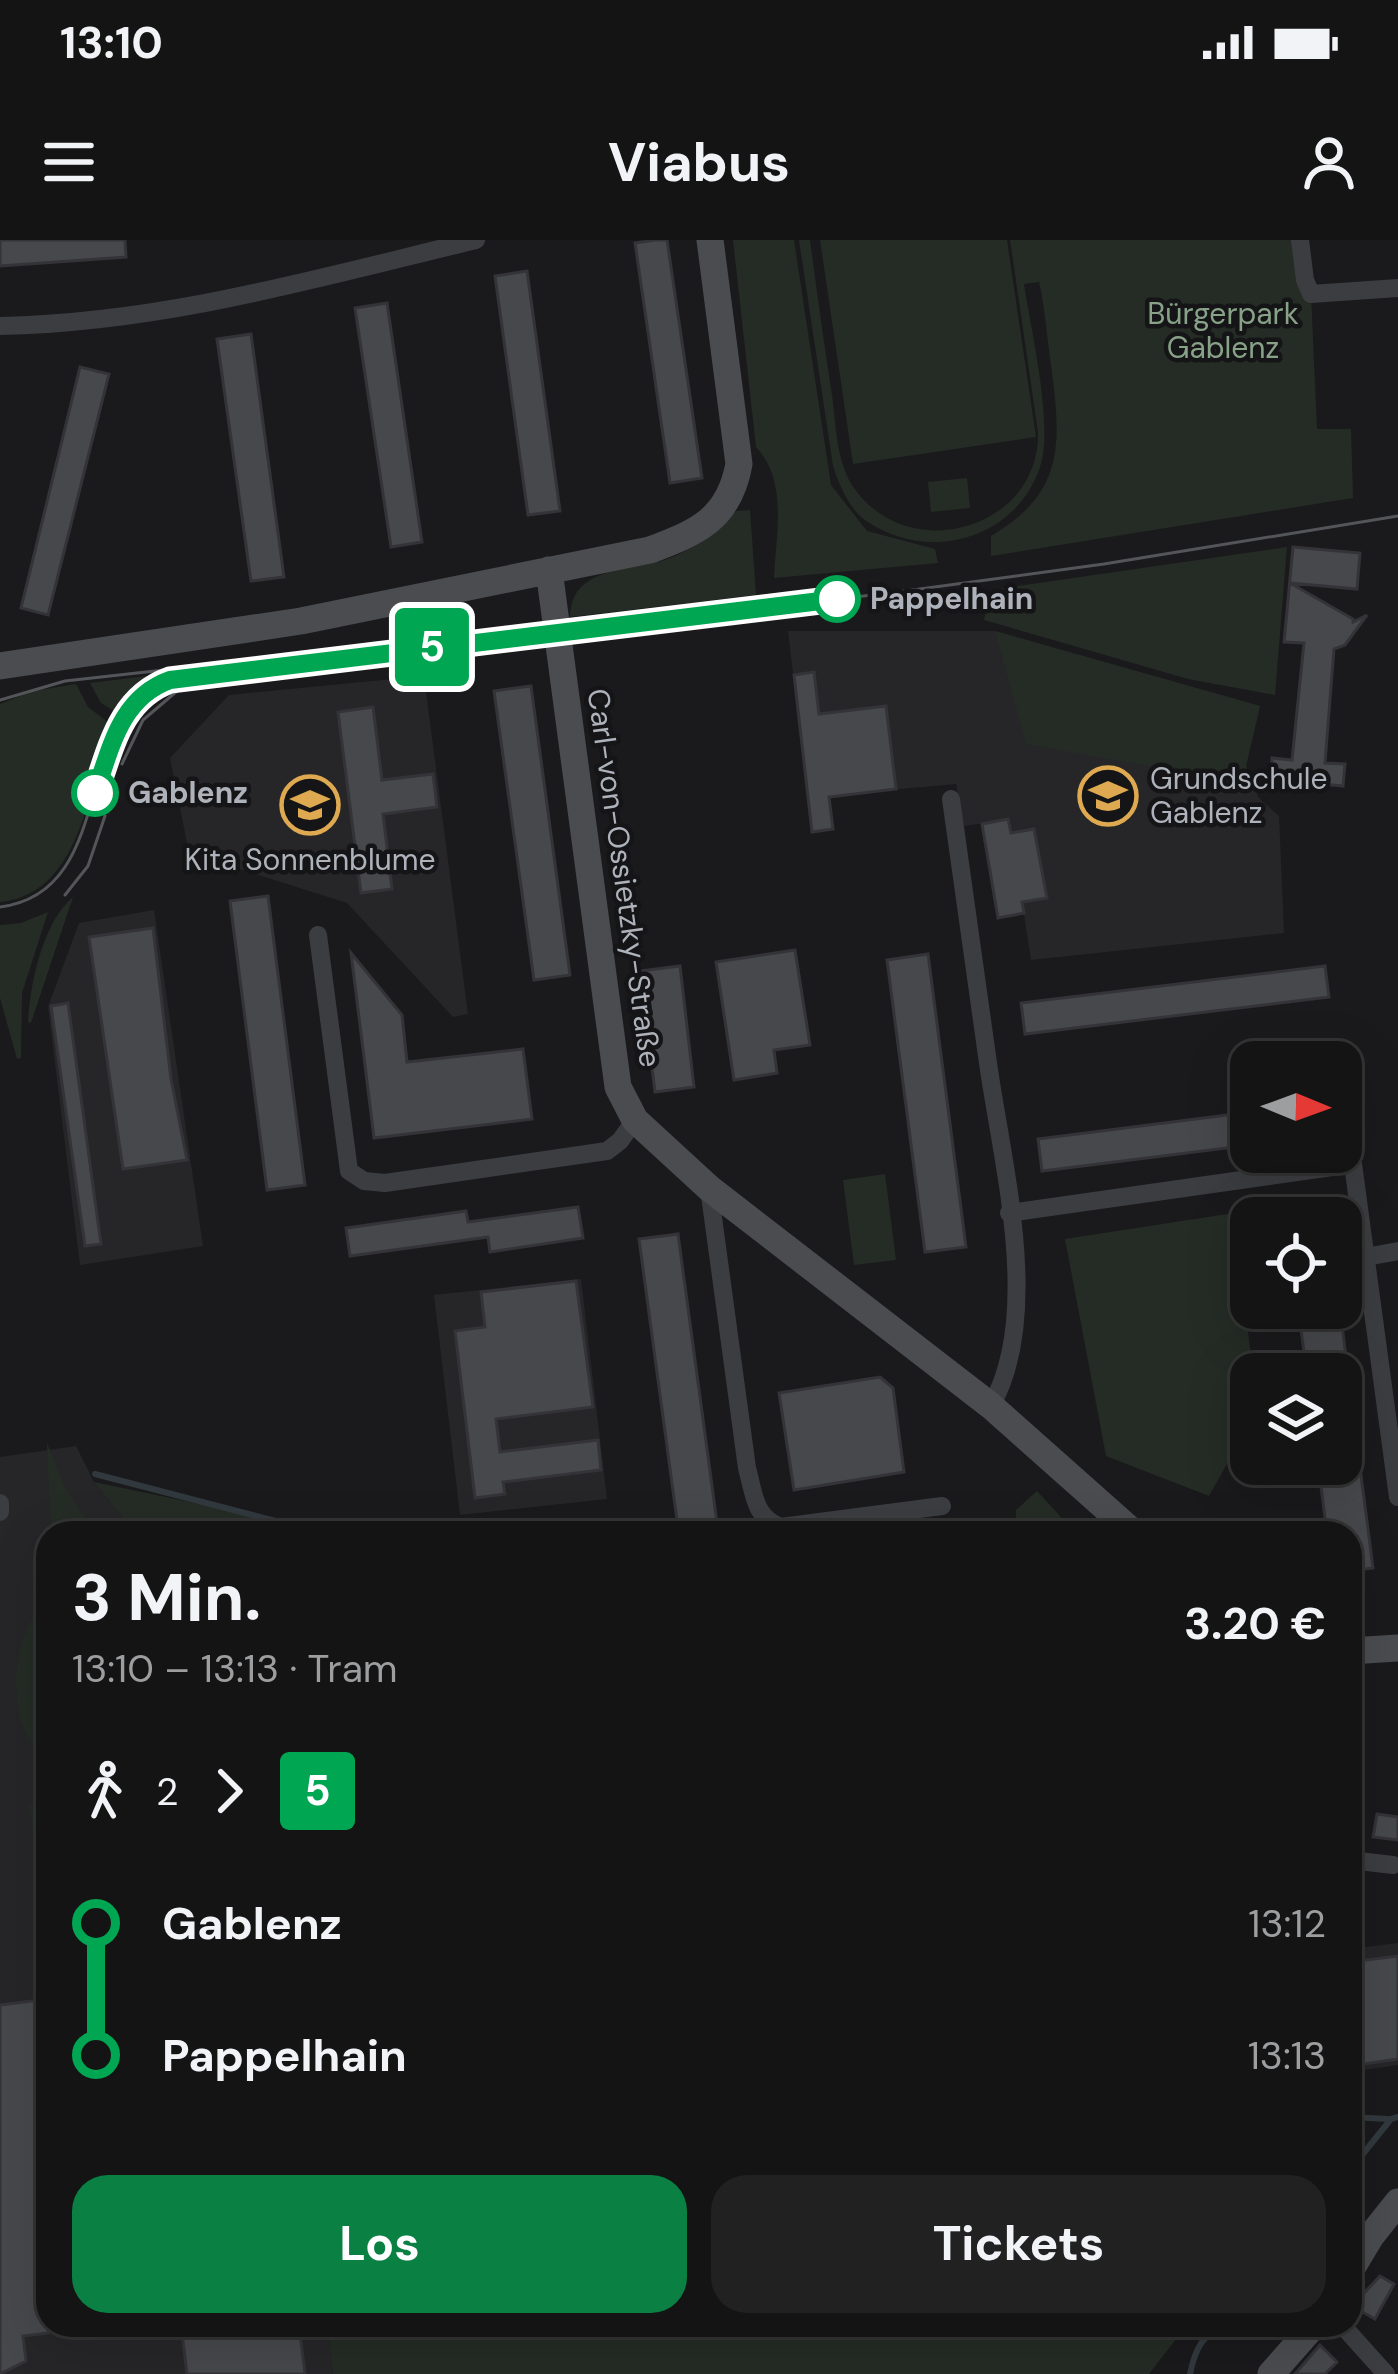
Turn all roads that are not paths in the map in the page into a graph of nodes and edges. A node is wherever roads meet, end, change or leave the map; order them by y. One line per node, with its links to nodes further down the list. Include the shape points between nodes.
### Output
1 (476, 240): 5 (street, via 158,314)
2 (710, 240): 6 (street, via 740,450 732,493 716,517 677,540)
3 (1300, 240): 4 (street, via 1311,294)
4 (1398, 288)
5 (0, 326)
6 (549, 570): 7 (street, via 301,621); 10 (street, Carl-von-Ossietzky-Straße, via 618,1087)
7 (0, 666)
8 (951, 800): 12 (street)
9 (318, 935): 10 (street, via 349,1171 364,1181 607,1151)
10 (635, 1120): 11 (street, Carl-von-Ossietzky-Straße)
11 (709, 1188): 15 (street, Carl-von-Ossietzky-Straße); 18 (street, via 748,1468)
12 (1010, 1213): 14 (street, via 1354,1164); 15 (street, via 1013,1347)
13 (1398, 1251): 14 (street)
14 (1366, 1257): 16 (street)
15 (991, 1406): 20 (street, Carl-von-Ossietzky-Straße)
16 (1398, 1497)
17 (942, 1505): 19 (street)
18 (766, 1521)
19 (825, 1521)
20 (1115, 1521)
21 (1398, 1648): 22 (street)
22 (1362, 1650)
23 (1362, 1861): 24 (street)
24 (1393, 1865)
25 (1398, 2202): 26 (street)
26 (1362, 2251)
27 (1303, 2337): 29 (street)
28 (1353, 2337): 30 (street)
29 (1271, 2374)
30 (1386, 2374)

